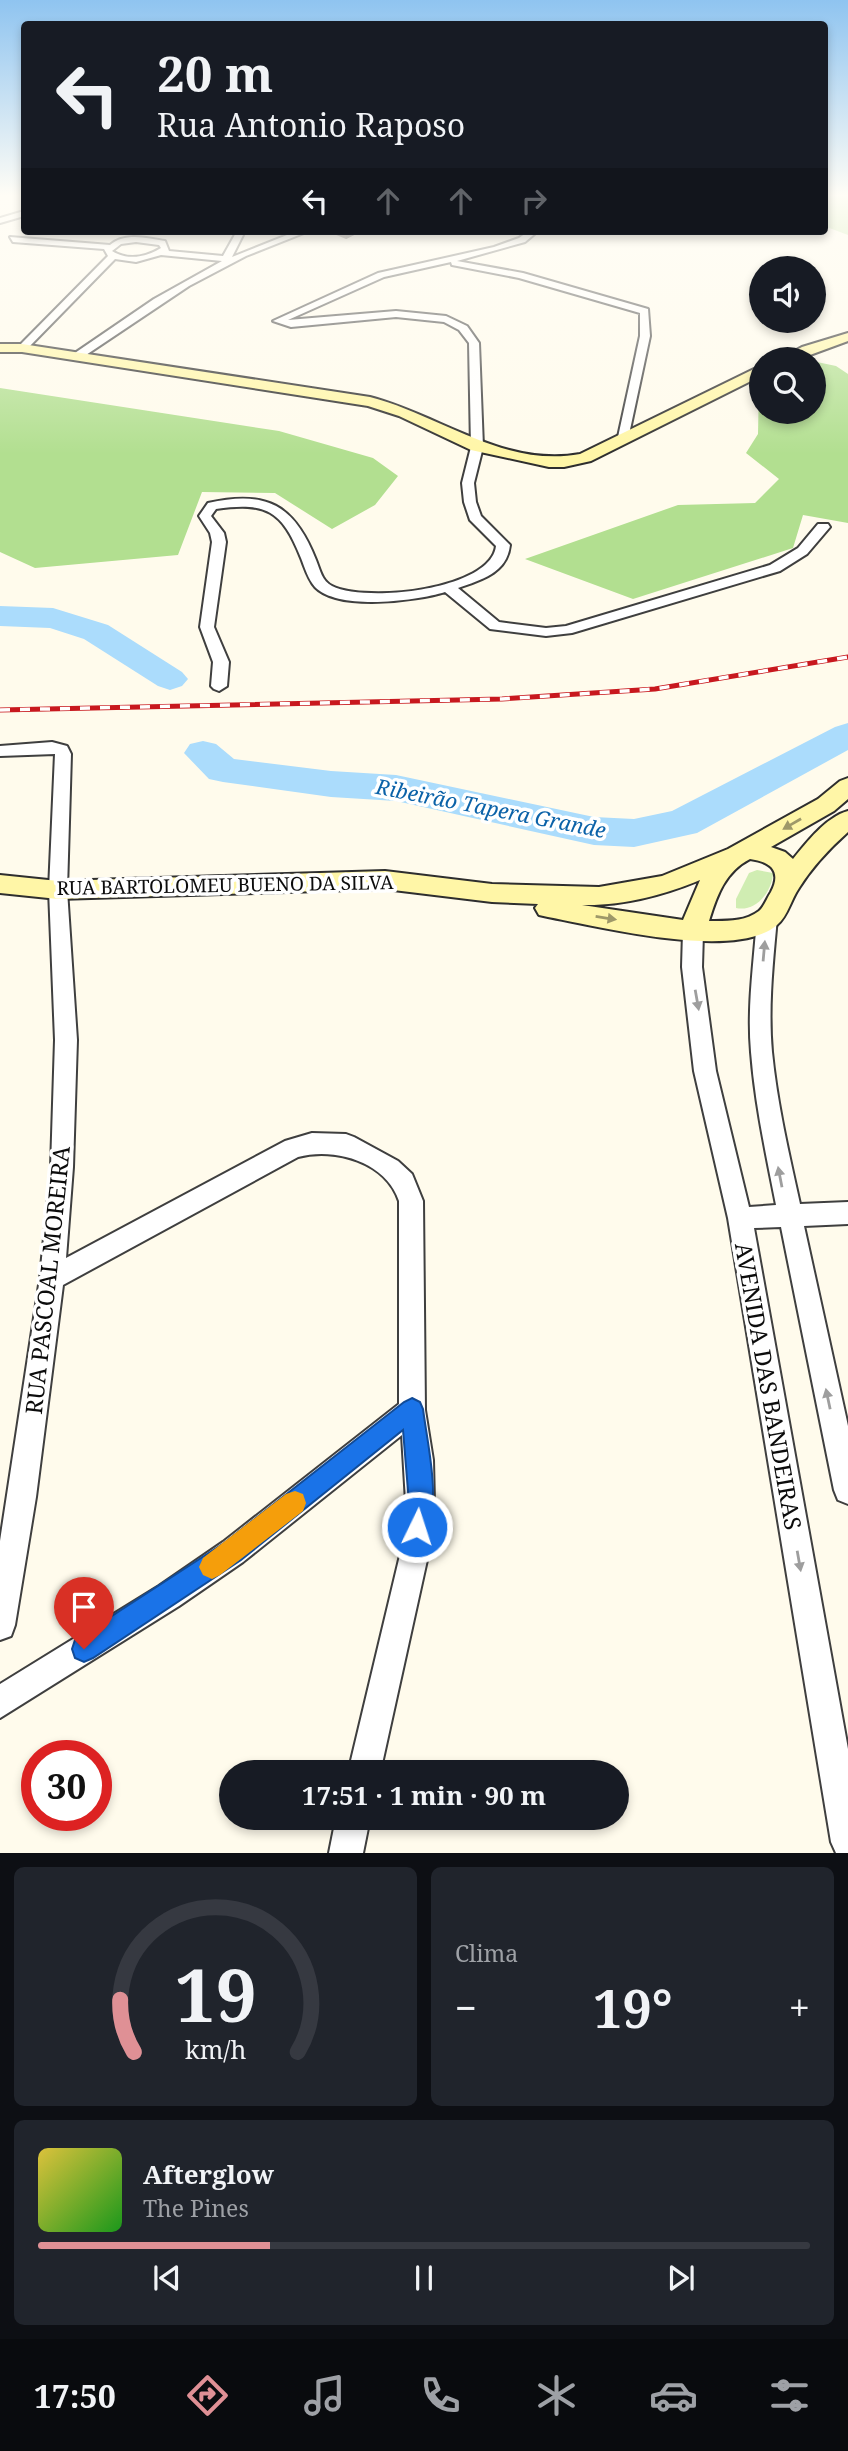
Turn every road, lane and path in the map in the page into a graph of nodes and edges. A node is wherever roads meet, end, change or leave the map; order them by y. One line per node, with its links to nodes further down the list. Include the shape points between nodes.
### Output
1 (84, 281): 8 (street)
2 (190, 281): 9 (street)
3 (367, 281): 12 (street, via 278,321 291,324 415,315 446,319 463,328 474,343)
4 (542, 281): 11 (street, via 645,312 645,336)
5 (848, 337): 6 (main road)
6 (816, 347)
7 (0, 348): 8 (main road)
8 (22, 348): 9 (main road)
9 (76, 357): 12 (main road, via 370,402)
10 (749, 377): 11 (main road)
11 (624, 437): 12 (main road, via 585,458 564,462)
12 (477, 447): 14 (street, via 468,483 470,502 475,517 503,545 503,555 487,572)
13 (823, 527): 14 (street, via 808,549 775,568 567,630 495,626)
14 (448, 587): 15 (street, via 396,599 336,593 319,583 295,529 272,506 258,501 212,506 205,516 219,542 207,627 221,662)
15 (219, 686)
16 (0, 751): 22 (street, via 52,747 63,754)
17 (848, 786): 19 (main road, RUA BARTOLOMEU BUENO DA SILVA, one-way to 19, via 826,805)
18 (848, 819): 20 (main road, via 828,834)
19 (737, 854): 20 (main road, via 773,855 784,864); 23 (main road, RUA BARTOLOMEU BUENO DA SILVA, via 666,884 599,896); 25 (main road, via 715,873)
20 (789, 882): 24 (main road)
21 (0, 884): 22 (main road, RUA BARTOLOMEU BUENO DA SILVA)
22 (58, 890): 23 (main road, RUA BARTOLOMEU BUENO DA SILVA, via 385,880); 29 (street, RUA PASCOAL MOREIRA, via 66,1040)
23 (492, 893): 25 (main road, RUA BARTOLOMEU BUENO DA SILVA, one-way to 25, via 541,907)
24 (767, 918): 25 (main road, RUA BARTOLOMEU BUENO DA SILVA, via 746,928); 27 (street, one-way to 24, via 761,1050)
25 (693, 932): 28 (street, AVENIDA DAS BANDEIRAS, one-way to 28, via 692,967 705,1071)
26 (848, 1213): 27 (street)
27 (788, 1217): 28 (street); 31 (street, one-way to 27)
28 (740, 1218): 36 (street, AVENIDA DAS BANDEIRAS, one-way to 36)
29 (52, 1278): 30 (street, via 293,1148 312,1143 346,1144 390,1167 404,1181 411,1201); 32 (street, RUA PASCOAL MOREIRA)
30 (412, 1409): 33 (street, via 233,1552); 34 (street, via 420,1503 415,1551)
31 (848, 1490)
32 (0, 1625)
33 (0, 1702)
34 (367, 1760)
35 (351, 1830): 37 (street)
36 (848, 1841)
37 (346, 1853)

